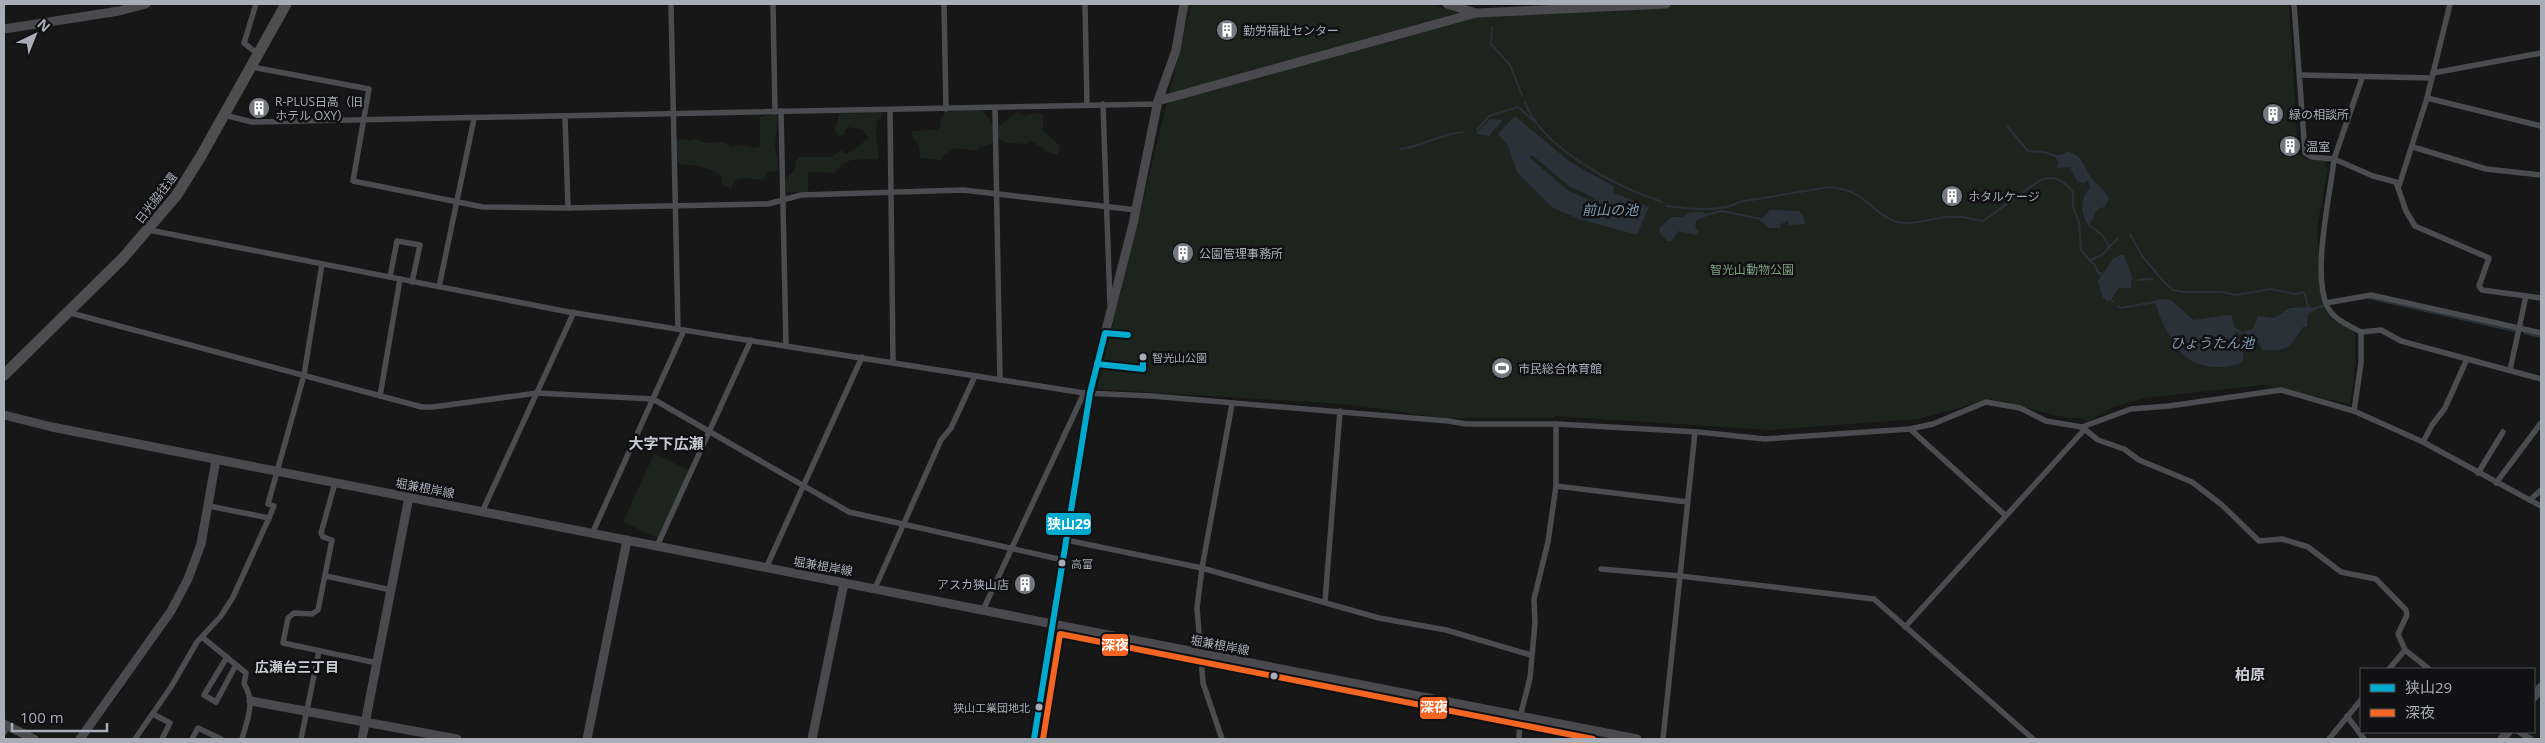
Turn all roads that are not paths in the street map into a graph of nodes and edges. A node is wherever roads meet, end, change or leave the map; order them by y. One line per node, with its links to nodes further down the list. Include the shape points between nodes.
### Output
1 (146, 4): 15 (street)
2 (256, 4): 17 (street, via 244,43)
3 (286, 4): 17 (highway, 日光脇往還)
4 (671, 4): 30 (street)
5 (773, 4): 29 (street)
6 (944, 4): 27 (street)
7 (1085, 4): 25 (street)
8 (1184, 4): 23 (street, via 1176,50)
9 (1447, 4): 14 (street)
10 (1666, 4): 13 (street)
11 (2294, 4): 19 (street)
12 (2450, 4): 20 (street)
13 (1566, 5): 14 (street)
14 (1476, 12): 23 (street)
15 (4, 29)
16 (2541, 53): 20 (street)
17 (258, 54): 18 (highway, 日光脇往還)
18 (252, 67): 31 (highway, 日光脇往還); 34 (street, via 369,89)
19 (2300, 75): 21 (street); 37 (street, via 2305,153)
20 (2433, 75): 21 (street); 22 (street)
21 (2362, 78): 37 (street)
22 (2427, 98): 35 (street); 36 (street)
23 (1158, 103): 24 (street); 47 (street)
24 (1103, 104): 25 (street); 45 (street)
25 (1087, 105): 26 (street)
26 (996, 108): 27 (street); 41 (street)
27 (946, 109): 28 (street)
28 (890, 110): 29 (street); 40 (street)
29 (778, 111): 30 (street); 42 (street)
30 (673, 114): 32 (street); 44 (street)
31 (224, 115): 34 (street, via 252,122); 48 (highway, 日光脇往還, via 183,186)
32 (565, 116): 33 (street); 46 (street)
33 (474, 119): 34 (street); 43 (street)
34 (364, 121): 43 (street, via 353,181)
35 (2541, 126)
36 (2413, 147): 38 (street, via 2486,169); 39 (street)
37 (2334, 160): 39 (street, via 2396,182); 56 (street, via 2322,268)
38 (2541, 175)
39 (2399, 186): 54 (street, via 2406,212 2415,226 2489,258 2479,286 2482,290)
40 (890, 192): 41 (street, via 964,190); 42 (street, via 801,195); 68 (street)
41 (998, 195): 45 (street); 74 (street)
42 (782, 199): 44 (street, via 768,204); 65 (street)
43 (457, 202): 46 (street, via 483,207); 53 (street)
44 (675, 206): 46 (street); 61 (street)
45 (1105, 206): 47 (street); 59 (street)
46 (568, 208)
47 (1136, 210): 59 (street)
48 (149, 230): 49 (street); 57 (highway, 日光脇往還)
49 (322, 264): 50 (street); 71 (street)
50 (390, 277): 51 (street); 52 (street, via 397,241 420,246)
51 (400, 279): 52 (street); 77 (street)
52 (412, 282): 53 (street)
53 (439, 287): 58 (street)
54 (2526, 296): 55 (street); 60 (street)
55 (2541, 298)
56 (2327, 304): 60 (street, via 2371,295); 62 (street, via 2334,316)
57 (67, 312): 70 (highway, 日光脇往還); 71 (street)
58 (574, 312): 61 (street); 75 (street)
59 (1110, 312): 76 (street)
60 (2519, 327): 63 (street); 69 (street)
61 (681, 329): 64 (street); 78 (street)
62 (2361, 332): 67 (street, via 2381,330 2401,340); 81 (street, via 2361,363)
63 (2541, 333)
64 (751, 340): 65 (street); 87 (street)
65 (786, 346): 66 (street)
66 (862, 357): 68 (street); 96 (street)
67 (2467, 359): 69 (street); 90 (street, via 2446,408)
68 (893, 362): 72 (street)
69 (2510, 370): 73 (street)
70 (4, 374)
71 (304, 375): 77 (street); 92 (street)
72 (976, 376): 74 (street); 107 (street, via 951,428 941,440)
73 (2541, 379)
74 (1000, 380): 76 (street)
75 (537, 393): 77 (street, via 433,407); 78 (street); 104 (street)
76 (1087, 393): 79 (street); 110 (street); 112 (street)
77 (380, 396)
78 (653, 399): 87 (street); 108 (street)
79 (1232, 404): 80 (street); 115 (street)
80 (1340, 411): 83 (street, via 1466,424); 122 (street)
81 (2354, 411): 86 (street, via 2293,393 2267,390 2131,409); 90 (street)
82 (4, 415): 91 (street, 堀兼根岸線)
83 (1556, 424): 88 (street); 97 (street)
84 (2541, 424): 95 (street)
85 (1910, 429): 86 (street, via 1994,402 2020,408 2046,421); 88 (street, via 1765,439); 105 (street)
86 (2083, 429): 105 (street); 128 (street, via 2139,460 2192,482 2222,505 2259,541 2276,538 2308,547 2341,572 2376,579 2406,610 2407,615 2398,634)
87 (709, 430): 96 (street); 111 (street)
88 (1695, 432): 101 (street)
89 (2503, 432): 93 (street)
90 (2423, 442): 93 (street)
91 (216, 460): 92 (street, 堀兼根岸線); 102 (street)
92 (278, 472): 94 (street, 堀兼根岸線); 106 (street, via 268,504 274,506)
93 (2478, 473): 95 (street)
94 (335, 483): 99 (street, 堀兼根岸線); 117 (street, via 321,533 332,540)
95 (2496, 483): 100 (street)
96 (803, 486): 107 (street, via 849,512); 114 (street)
97 (1556, 486): 101 (street); 130 (street, via 1548,542 1534,599)
98 (2541, 490): 100 (street)
99 (409, 497): 104 (street, 堀兼根岸線); 121 (street)
100 (2530, 500): 103 (street)
101 (1688, 502): 118 (street)
102 (209, 506): 106 (street); 145 (street, via 196,562 174,605)
103 (2541, 506)
104 (482, 512): 108 (street, 堀兼根岸線)
105 (2005, 515): 125 (street)
106 (269, 518): 126 (street, via 233,597)
107 (902, 525): 112 (street); 120 (street)
108 (592, 534): 109 (street, 堀兼根岸線)
109 (627, 540): 111 (street, 堀兼根岸線); 154 (street)
110 (1066, 540): 113 (street); 115 (street)
111 (657, 546): 114 (street, 堀兼根岸線)
112 (1010, 548): 113 (street); 123 (street)
113 (1063, 560): 124 (street)
114 (766, 568): 119 (street, 堀兼根岸線)
115 (1202, 568): 122 (street); 129 (street, via 1198,608)
116 (1602, 569): 118 (street)
117 (326, 576): 121 (street); 127 (street, via 318,610 312,614 294,613 288,618 282,643)
118 (1680, 576): 125 (street, via 1874,599); 160 (street)
119 (844, 583): 120 (street, 堀兼根岸線); 155 (street)
120 (875, 588): 123 (street, 堀兼根岸線)
121 (391, 590): 132 (street)
122 (1325, 602): 130 (street, via 1378,618 1446,630)
123 (983, 610): 124 (street, 堀兼根岸線)
124 (1053, 624): 129 (street, 堀兼根岸線); 156 (street)
125 (1905, 627): 161 (street)
126 (202, 637): 131 (street); 139 (street)
127 (319, 650): 132 (street); 138 (street)
128 (2405, 650): 134 (street); 135 (street)
129 (1201, 654): 141 (street, 堀兼根岸線); 157 (street, via 1203,683)
130 (1531, 655): 141 (street, via 1530,678)
131 (227, 658): 133 (street); 133 (street, via 204,695 216,702)
132 (376, 663): 142 (street)
133 (236, 665): 136 (street, via 246,674 244,684)
134 (2389, 668)
135 (2428, 668)
136 (251, 701): 138 (street); 150 (street)
137 (2360, 701): 140 (street)
138 (306, 711): 142 (street); 151 (street)
139 (153, 714): 146 (street); 147 (street, via 170,723)
140 (2347, 716): 162 (street); 163 (street)
141 (1520, 717): 158 (street); 159 (street, 堀兼根岸線)
142 (366, 721): 152 (street); 153 (street)
143 (5, 728): 144 (street)
144 (34, 739)
145 (80, 739)
146 (135, 739)
147 (162, 739)
148 (192, 739): 149 (street, via 198,728)
149 (221, 739)
150 (242, 739)
151 (301, 739)
152 (362, 739)
153 (458, 739)
154 (587, 739)
155 (812, 739)
156 (1034, 739)
157 (1222, 739)
158 (1519, 739)
159 (1638, 739)
160 (1663, 739)
161 (2032, 739)
162 (2329, 739)
163 (2364, 739)

